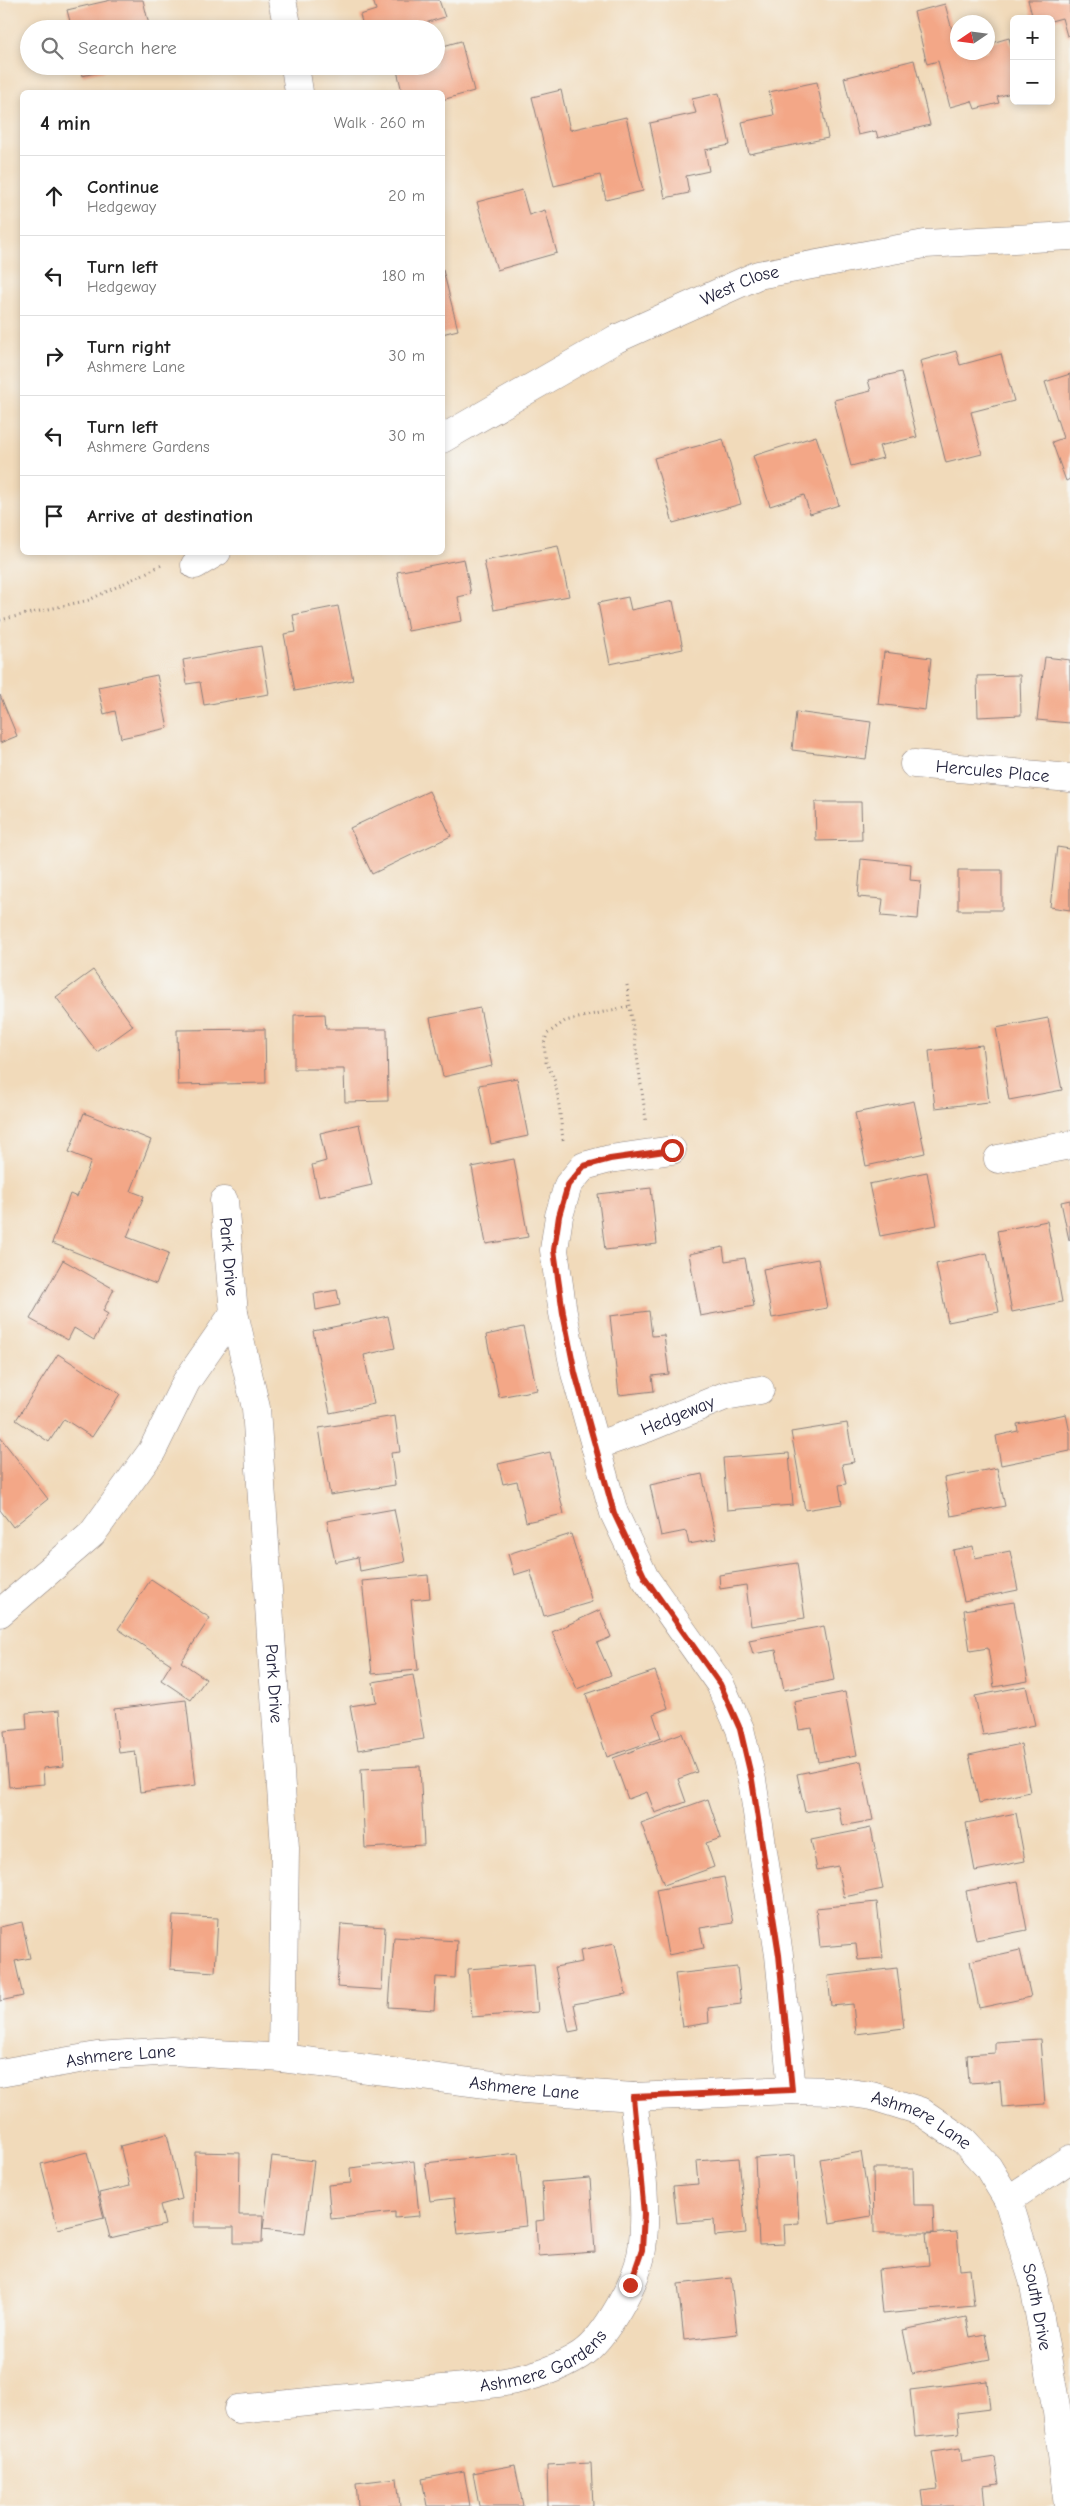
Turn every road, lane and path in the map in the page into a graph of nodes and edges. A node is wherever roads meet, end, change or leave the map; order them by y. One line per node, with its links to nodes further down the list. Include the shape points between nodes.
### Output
1 (282, 0): 2 (street)
2 (286, 20)
3 (296, 75): 4 (street)
4 (299, 90)
5 (1070, 236): 6 (street, West Close, via 924,244 758,275 616,339)
6 (445, 437)
7 (206, 559): 8 (path, via 170,562 89,600)
8 (0, 620)
9 (914, 764): 10 (street, Hercules Place)
10 (1070, 778)
11 (627, 985): 12 (path)
12 (630, 1006): 14 (path); 16 (path, via 565,1021 547,1034 544,1044 546,1062 558,1097)
13 (1070, 1145): 15 (street)
14 (661, 1151): 16 (street, via 584,1166)
15 (998, 1159)
16 (568, 1185): 20 (street, via 554,1250 575,1373)
17 (224, 1201): 18 (street, Park Drive)
18 (234, 1313): 21 (street, Park Drive, via 186,1382 152,1451 92,1534); 22 (street, Park Drive, via 256,1408 284,1829)
19 (760, 1390): 20 (street, Hedgeway, via 725,1396)
20 (595, 1446): 24 (street, via 614,1513 645,1578 720,1684 740,1729 752,1780 779,1955)
21 (0, 1613)
22 (282, 2058): 23 (street, Ashmere Lane, via 163,2052 97,2056); 25 (street, Ashmere Lane, via 524,2089)
23 (0, 2073)
24 (792, 2090): 25 (street, Ashmere Lane); 27 (street, Ashmere Lane, via 872,2096 920,2111 964,2141 988,2167)
25 (633, 2097): 28 (street, Ashmere Gardens, via 644,2214 642,2250 630,2285 611,2322 582,2354 545,2373 500,2383)
26 (1070, 2159): 27 (street)
27 (1008, 2200): 29 (street, South Drive, via 1033,2280 1056,2412)
28 (238, 2409)
29 (1068, 2506)

